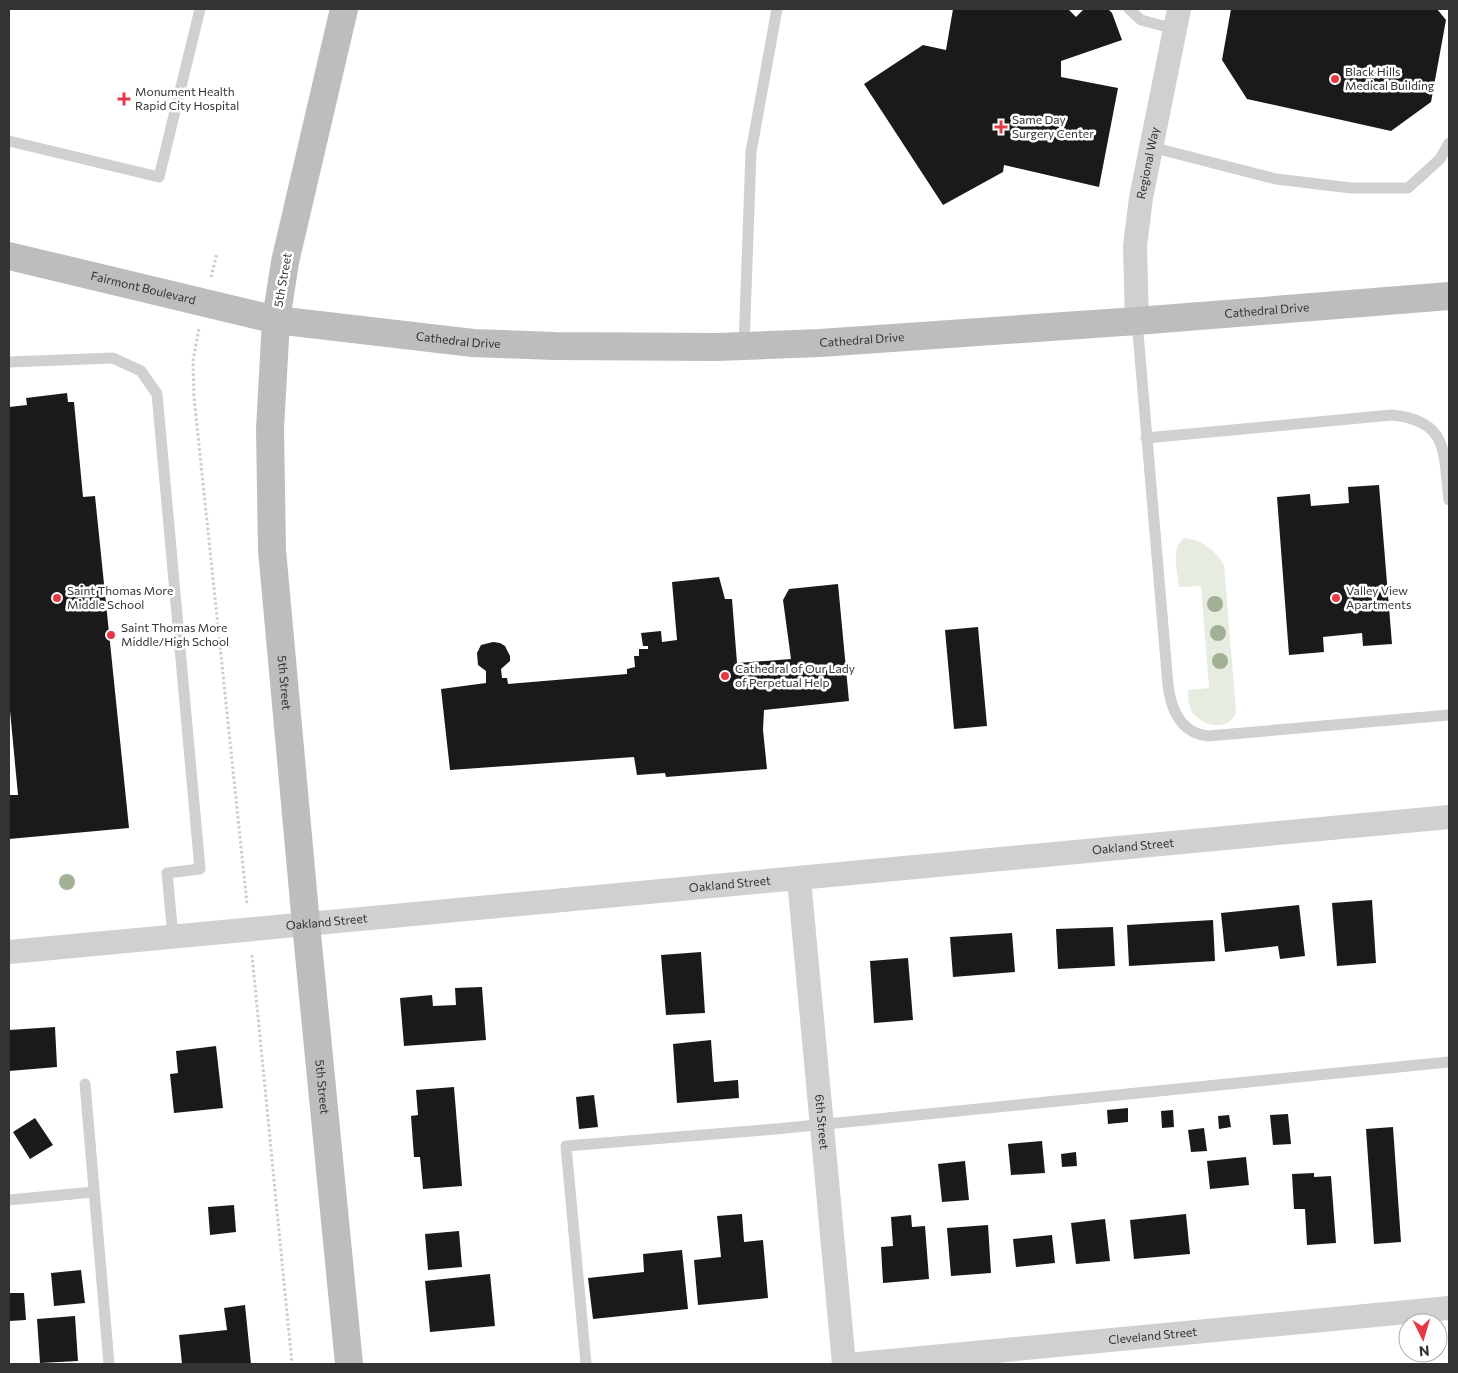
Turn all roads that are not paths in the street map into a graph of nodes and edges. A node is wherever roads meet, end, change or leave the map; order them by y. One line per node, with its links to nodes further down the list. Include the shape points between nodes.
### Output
1 (200, 9): 6 (lane, via 159,177)
2 (344, 9): 11 (main road, 5th Street, via 285,262)
3 (777, 9): 13 (lane, via 751,152)
4 (1129, 9): 5 (lane, via 1141,20)
5 (1177, 19): 8 (street, Regional Way)
6 (9, 141)
7 (1449, 143): 8 (lane, via 1440,159 1408,188 1351,188 1276,179)
8 (1151, 147): 12 (street, Regional Way, via 1136,236)
9 (9, 256): 11 (main road, Fairmont Boulevard)
10 (1449, 296): 12 (main road, Cathedral Drive)
11 (276, 320): 13 (main road, Cathedral Drive, via 473,343 609,348); 20 (main road, 5th Street, via 270,429 272,550)
12 (1137, 321): 13 (main road, Cathedral Drive); 15 (lane)
13 (744, 346)
14 (9, 362): 21 (lane, via 113,358 141,371 157,394 200,869 167,873)
15 (1146, 438): 16 (lane, via 1392,414 1410,416 1437,433 1442,444); 17 (lane, via 1170,702 1191,731 1208,736)
16 (1449, 500)
17 (1449, 715)
18 (1449, 817): 19 (street, Oakland Street)
19 (799, 878): 20 (street, Oakland Street); 25 (street, 6th Street)
20 (306, 924): 21 (street, Oakland Street); 30 (main road, 5th Street)
21 (173, 936): 22 (street, Oakland Street)
22 (9, 952)
23 (1449, 1062): 25 (lane)
24 (85, 1084): 26 (lane)
25 (822, 1124): 31 (lane, via 566,1146); 32 (street, 6th Street)
26 (94, 1192): 27 (lane); 29 (lane)
27 (9, 1200)
28 (1449, 1308): 33 (street, Cleveland Street)
29 (109, 1364)
30 (349, 1364)
31 (586, 1364)
32 (844, 1364)
33 (858, 1364)

